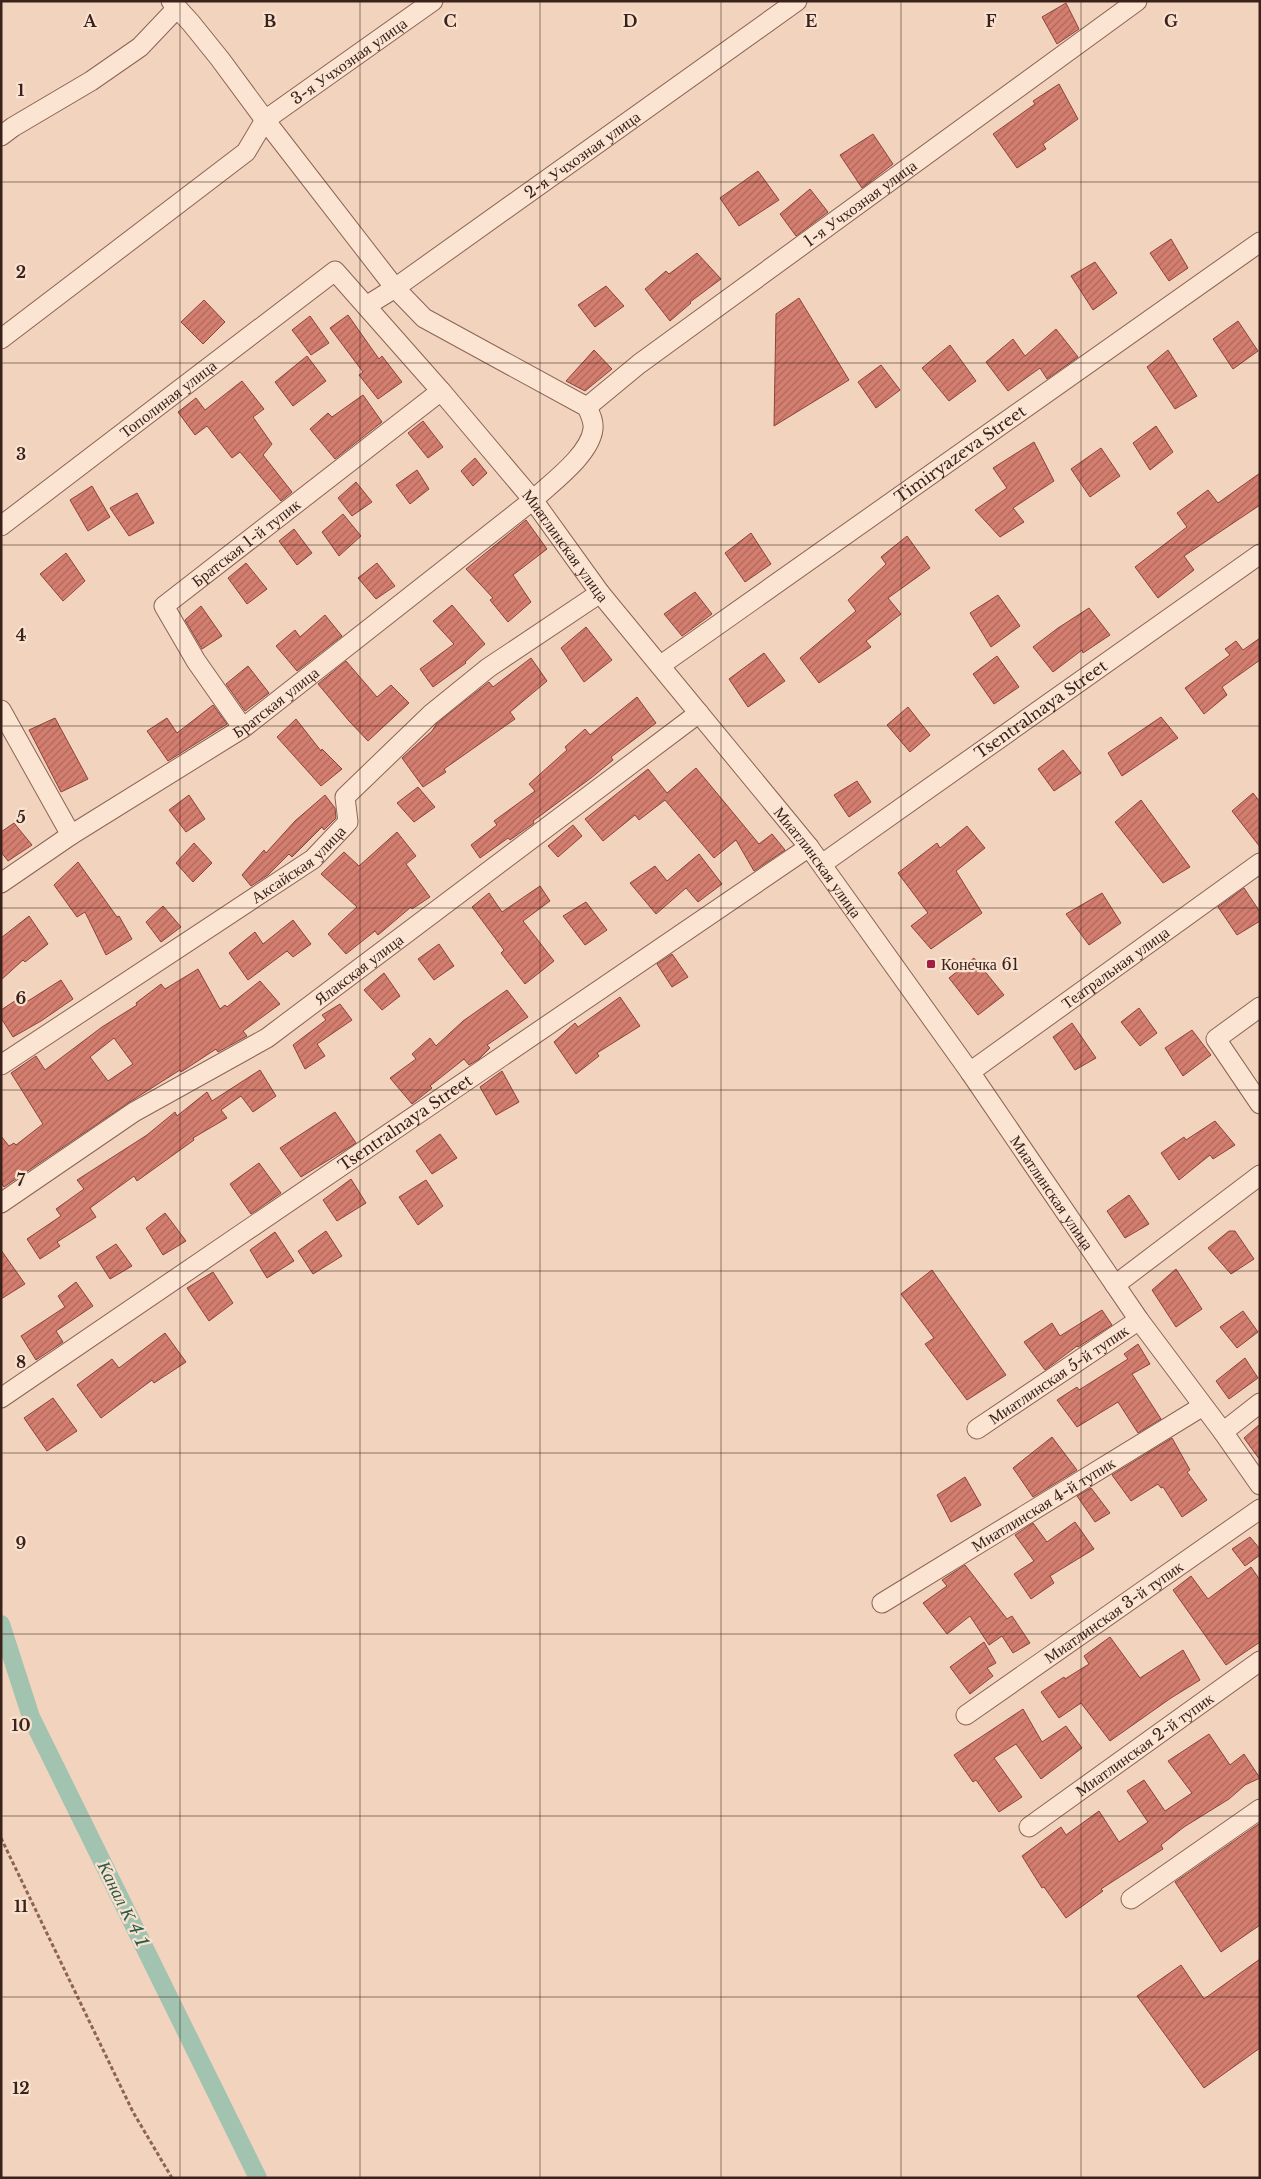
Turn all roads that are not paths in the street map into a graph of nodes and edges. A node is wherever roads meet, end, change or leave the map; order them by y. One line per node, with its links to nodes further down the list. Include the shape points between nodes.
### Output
1 (433, 1): 5 (street, 3-я Учхозная улица)
2 (797, 1): 9 (street, 2-я Учхозная улица)
3 (1137, 1): 13 (street, 1-я Учхозная улица, via 639,364)
4 (174, 4): 5 (street); 6 (street, via 140,47)
5 (265, 120): 9 (street); 11 (street, via 246,152)
6 (1, 136)
7 (1260, 242): 18 (street, Timiryazeva Street)
8 (335, 271): 10 (street, Миатлинская улица); 15 (street, Тополиная улица)
9 (395, 288): 10 (street, 2-я Учхозная улица); 13 (street, via 424,318)
10 (366, 306): 12 (street, Миатлинская улица)
11 (1, 339)
12 (441, 390): 14 (street, Миатлинская улица); 21 (street, Братская 1-й тупик, via 164,606 196,661)
13 (587, 407): 14 (street, Братская улица, via 592,420 591,436 576,460)
14 (532, 500): 17 (street, Миатлинская улица); 21 (street, Братская улица)
15 (1, 526)
16 (1260, 554): 25 (street, Tsentralnaya Street)
17 (600, 593): 18 (street, Миатлинская улица); 28 (street, Аксайская улица, via 488,668 430,715 345,797 348,822 313,859)
18 (661, 665): 20 (street, Миатлинская улица)
19 (1, 710): 22 (street)
20 (699, 713): 23 (street, Миатлинская улица); 32 (street, Ялакская улица, via 267,1038 134,1112)
21 (243, 728): 22 (street, Братская улица)
22 (71, 836): 26 (street, Братская улица)
23 (809, 847): 25 (street, Миатлинская улица); 35 (street, Tsentralnaya Street)
24 (1260, 863): 29 (street, Театральная улица)
25 (822, 864): 29 (street, Миатлинская улица)
26 (1, 883)
27 (1260, 1007): 30 (street, via 1216,1039)
28 (1, 1064)
29 (970, 1072): 33 (street, Миатлинская улица)
30 (1260, 1104)
31 (1260, 1175): 33 (street)
32 (1, 1203)
33 (1115, 1286): 34 (street, Миатлинская улица)
34 (1139, 1320): 37 (street, Миатлинская улица); 38 (street, Миатлинская 5-й тупик)
35 (1, 1398)
36 (1260, 1403): 39 (street)
37 (1203, 1406): 39 (street, Миатлинская улица); 42 (street, Миатлинская 4-й тупик)
38 (977, 1429)
39 (1223, 1432): 40 (street, Миатлинская улица)
40 (1260, 1485)
41 (1260, 1509): 44 (street, Миатлинская 3-й тупик)
42 (882, 1603)
43 (1260, 1661): 46 (street, Миатлинская 2-й тупик)
44 (966, 1715)
45 (1260, 1809): 47 (street)
46 (1029, 1827)
47 (1132, 1899)

